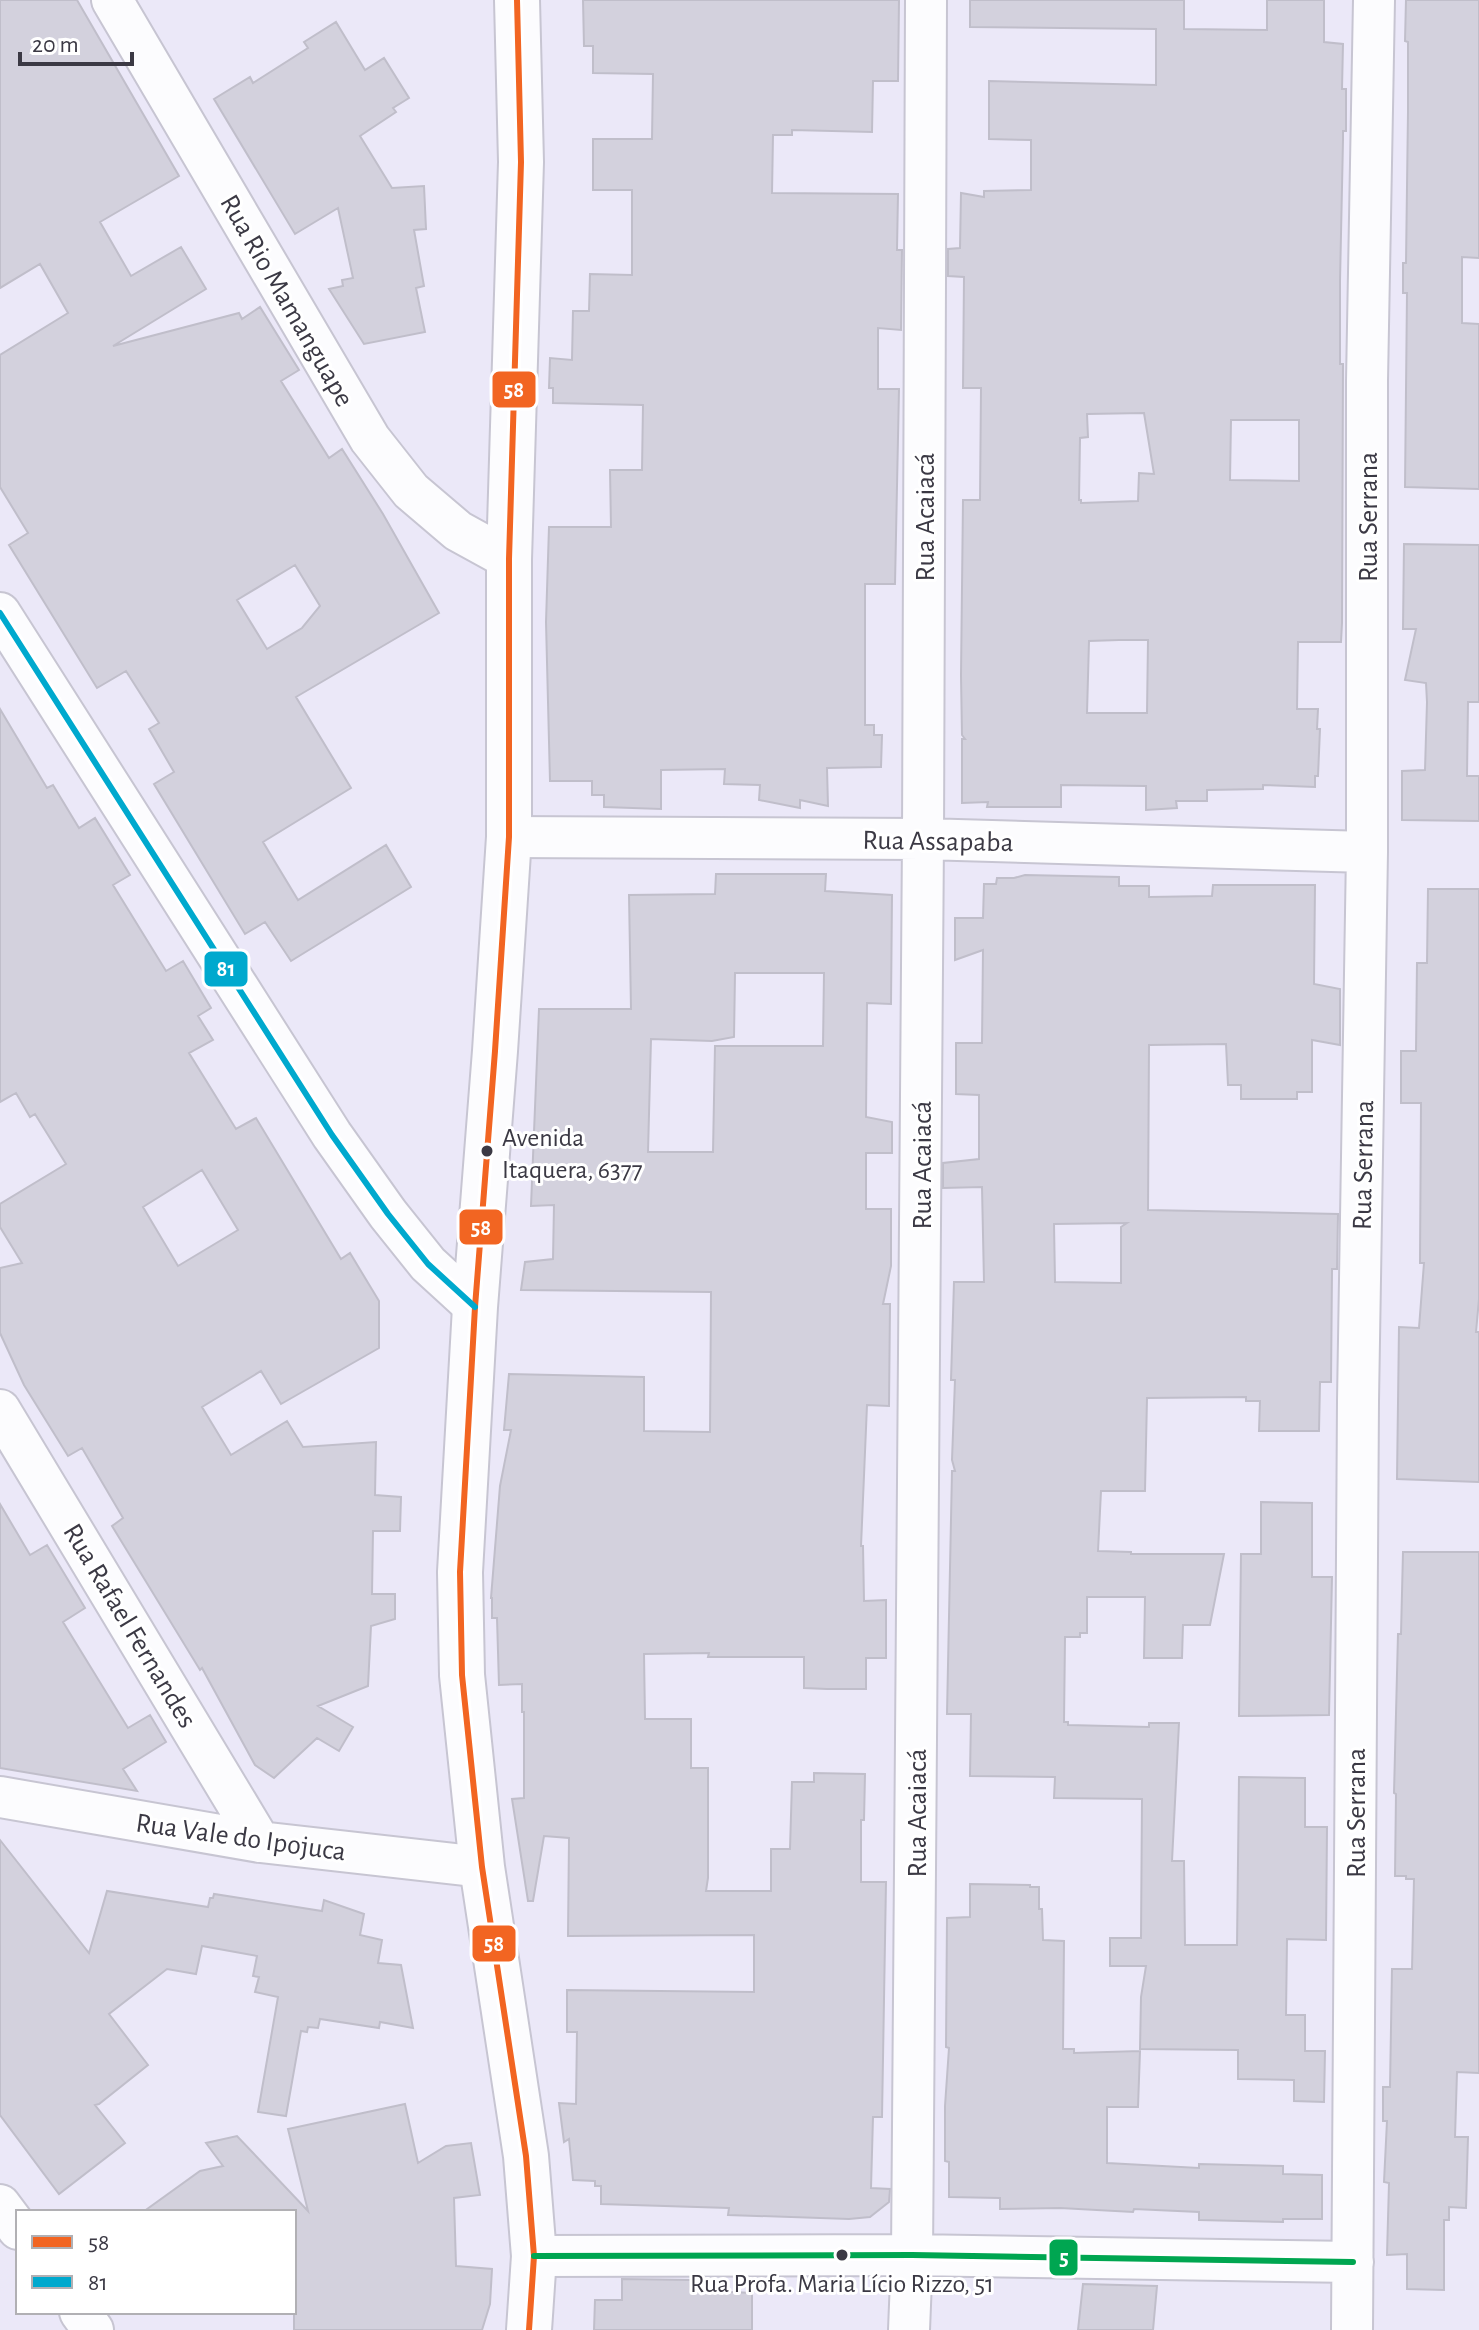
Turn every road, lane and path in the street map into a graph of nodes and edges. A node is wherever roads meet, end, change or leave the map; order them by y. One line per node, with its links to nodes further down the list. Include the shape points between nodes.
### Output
1 (112, 0): 5 (street, Rua Rio Mamanguape, via 370,439 411,491 458,531)
2 (517, 0): 5 (street, via 521,162)
3 (926, 0): 8 (street, Rua Acaiacá)
4 (1374, 0): 9 (street, Rua Serrana)
5 (509, 559): 7 (street)
6 (0, 613): 10 (street, via 332,1135 428,1264)
7 (509, 837): 8 (street, Rua Assapaba); 10 (street)
8 (923, 839): 9 (street, Rua Assapaba); 17 (street, Rua Acaiacá)
9 (1367, 852): 19 (street, Rua Serrana)
10 (475, 1307): 14 (street, via 460,1572 462,1675)
11 (0, 1410): 13 (street, Rua Rafael Fernandes)
12 (0, 1797): 13 (street, Rua Vale do Ipojuca)
13 (260, 1842): 14 (street, Rua Vale do Ipojuca)
14 (482, 1867): 18 (street, via 526,2156)
15 (0, 2205): 16 (street)
16 (16, 2226)
17 (912, 2255): 18 (street); 19 (street); 21 (street, Rua Acaiacá)
18 (534, 2256): 20 (street)
19 (1353, 2262): 22 (street, Rua Serrana)
20 (529, 2330)
21 (909, 2330)
22 (1352, 2330)

